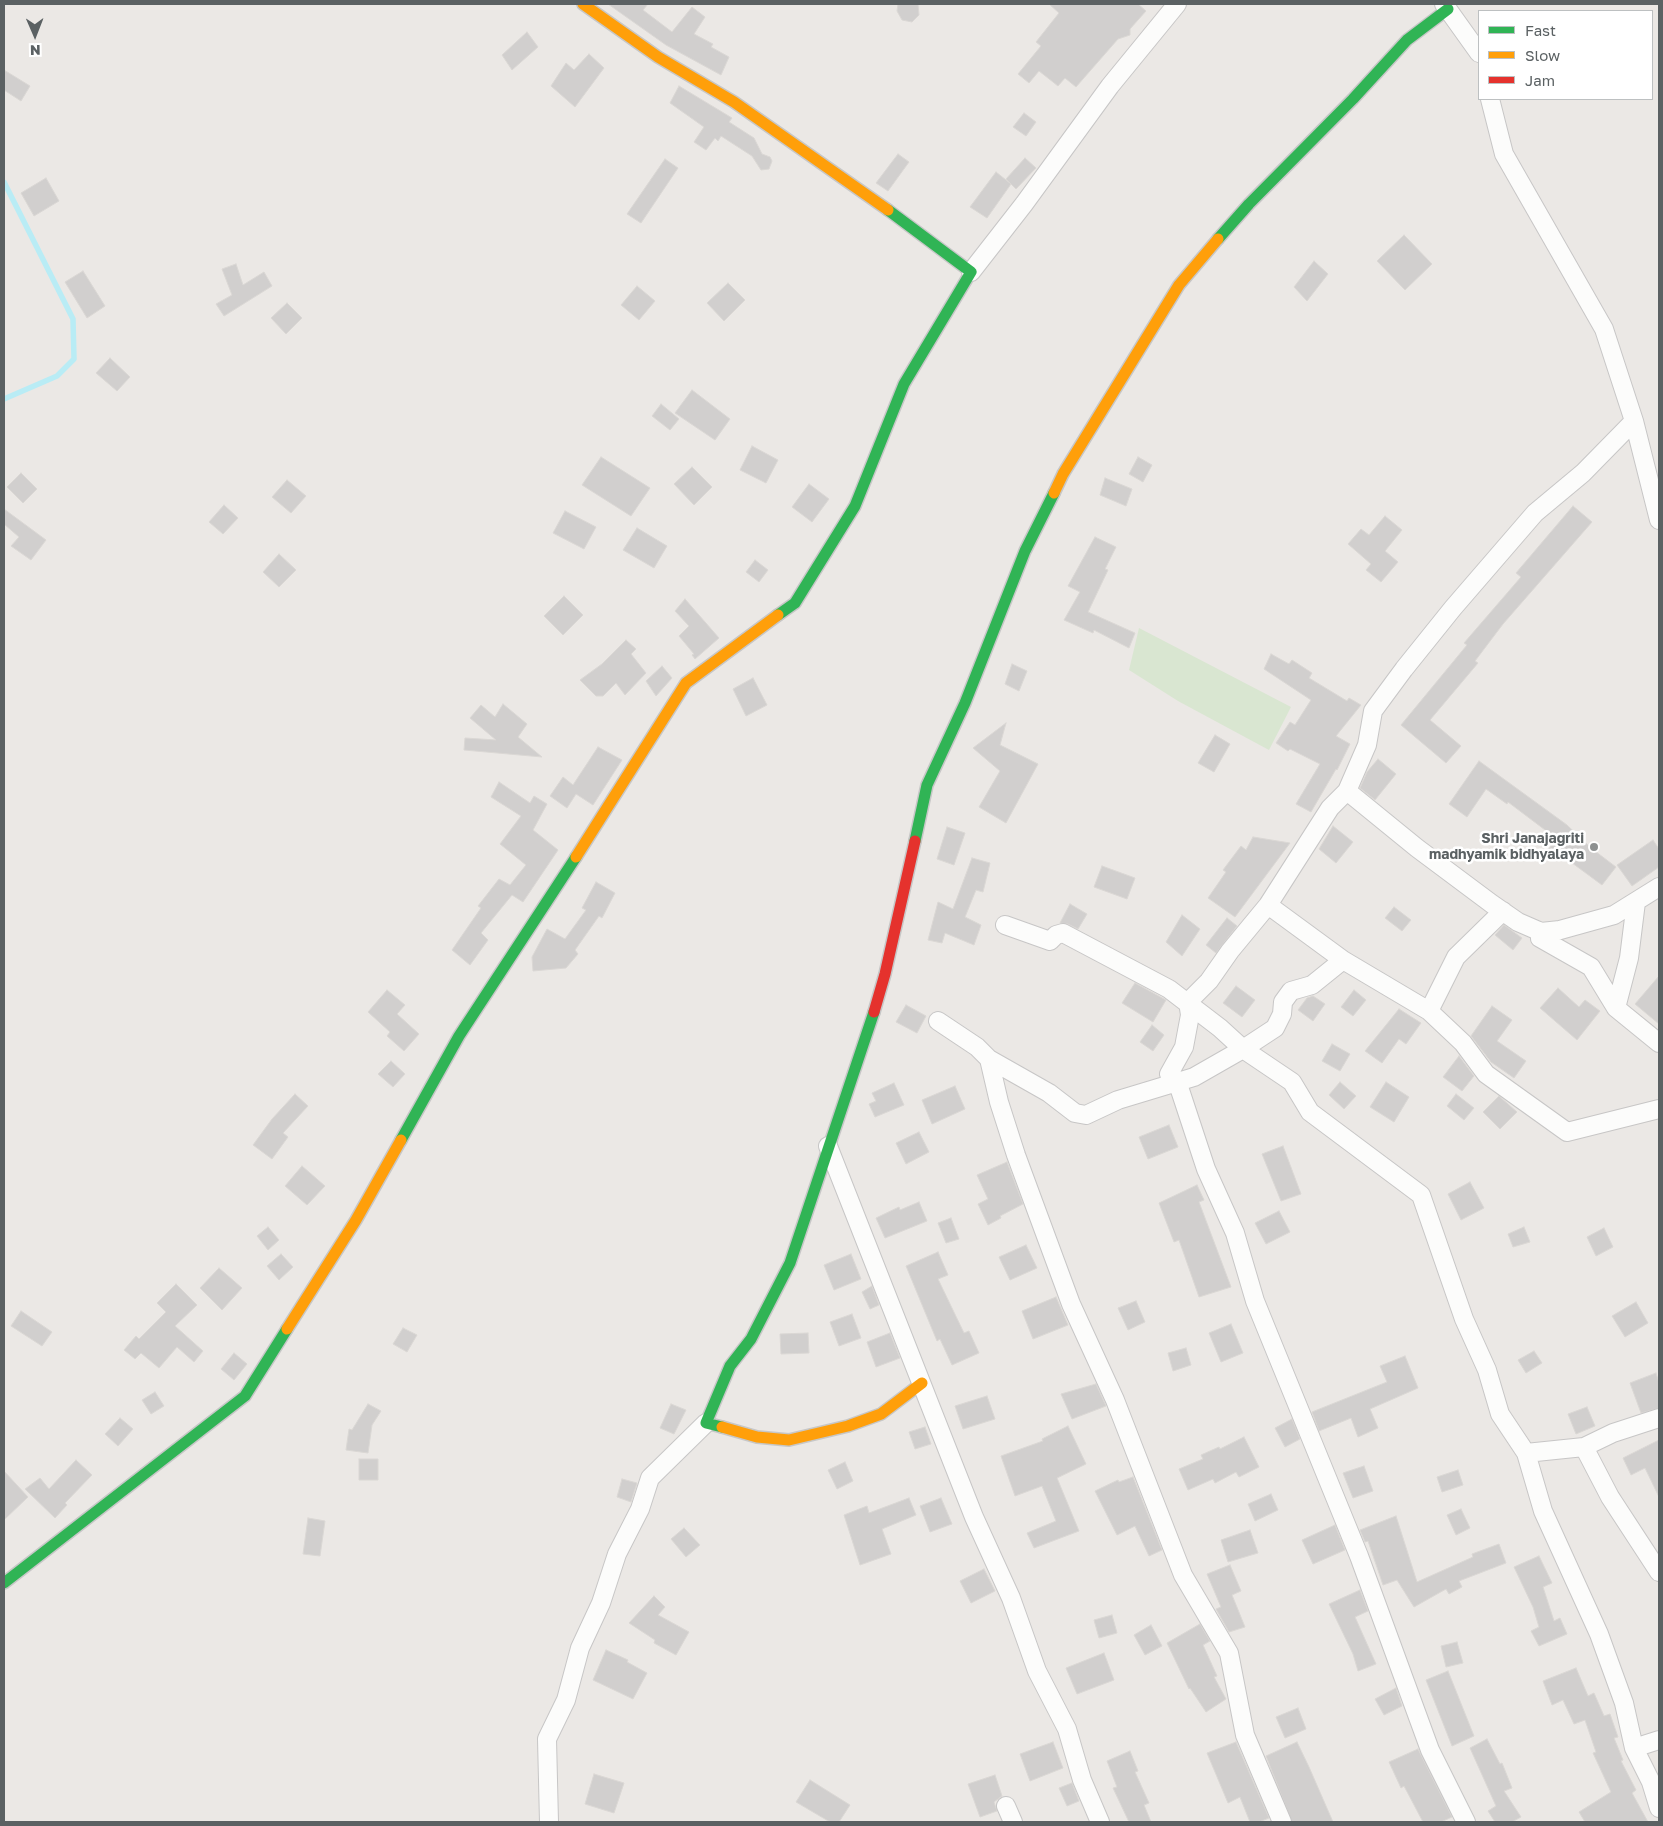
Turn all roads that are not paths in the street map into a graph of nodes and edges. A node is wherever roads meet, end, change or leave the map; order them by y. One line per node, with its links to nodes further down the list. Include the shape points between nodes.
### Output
1 (583, 4): 6 (street, via 847,180)
2 (1178, 4): 6 (street, via 1110,86)
3 (1446, 7): 4 (street); 26 (street, via 1407,40 1249,204 1180,285 1063,474 1025,551 966,703 927,785 885,974 854,1076)
4 (1478, 52)
5 (1490, 100): 7 (street, via 1504,154 1604,329)
6 (970, 272): 33 (street, via 904,384 855,506 794,603 686,683 459,1036 356,1220 246,1396)
7 (1634, 421): 8 (street); 9 (street, via 1583,473 1535,514 1428,639 1373,711 1367,745)
8 (1659, 520)
9 (1347, 791): 12 (street, via 1330,808); 13 (street)
10 (1659, 887): 11 (street)
11 (1636, 902): 15 (street, via 1614,914 1560,930); 18 (street, via 1629,958)
12 (1268, 905): 16 (street); 17 (street, via 1210,981)
13 (1503, 911): 15 (street); 19 (street, via 1456,957)
14 (1005, 925): 17 (street, via 1050,941 1063,933)
15 (1541, 932): 18 (street, via 1540,938 1591,967)
16 (1343, 960): 19 (street); 22 (street, via 1312,985 1290,991 1275,1028)
17 (1188, 1002): 22 (street); 24 (street, via 1190,1015 1184,1047 1169,1074)
18 (1616, 1008): 21 (street)
19 (1430, 1011): 25 (street, via 1463,1044 1486,1074 1567,1132)
20 (938, 1021): 23 (street)
21 (1659, 1043)
22 (1243, 1049): 24 (street, via 1212,1069); 31 (street, via 1292,1082 1310,1112 1421,1195 1464,1319 1487,1370 1500,1414)
23 (989, 1059): 24 (street, via 1049,1093 1075,1113 1086,1115 1118,1100); 41 (street, via 1016,1155 1071,1304 1122,1417 1183,1575 1228,1653 1245,1735)
24 (1177, 1081): 42 (street, via 1206,1169 1235,1233 1255,1301 1359,1556 1430,1750)
25 (1659, 1108)
26 (828, 1146): 27 (street); 29 (street, via 790,1263 751,1339 730,1366)
27 (922, 1383): 29 (street, via 882,1414 789,1440 757,1437); 40 (street, via 974,1517 1011,1598 1037,1671 1067,1729 1082,1780)
28 (1659, 1418): 30 (street)
29 (706, 1423): 38 (street, via 650,1478 640,1509 617,1554 601,1603 580,1648 566,1700 547,1738)
30 (1584, 1447): 31 (street); 32 (street, via 1610,1497)
31 (1526, 1453): 35 (street, via 1544,1512 1599,1634 1624,1702)
32 (1659, 1572)
33 (4, 1583)
34 (1659, 1740): 35 (street)
35 (1634, 1748): 37 (street, via 1651,1782)
36 (1006, 1806): 39 (street)
37 (1659, 1808)
38 (549, 1822)
39 (1013, 1822)
40 (1100, 1822)
41 (1282, 1822)
42 (1466, 1822)

